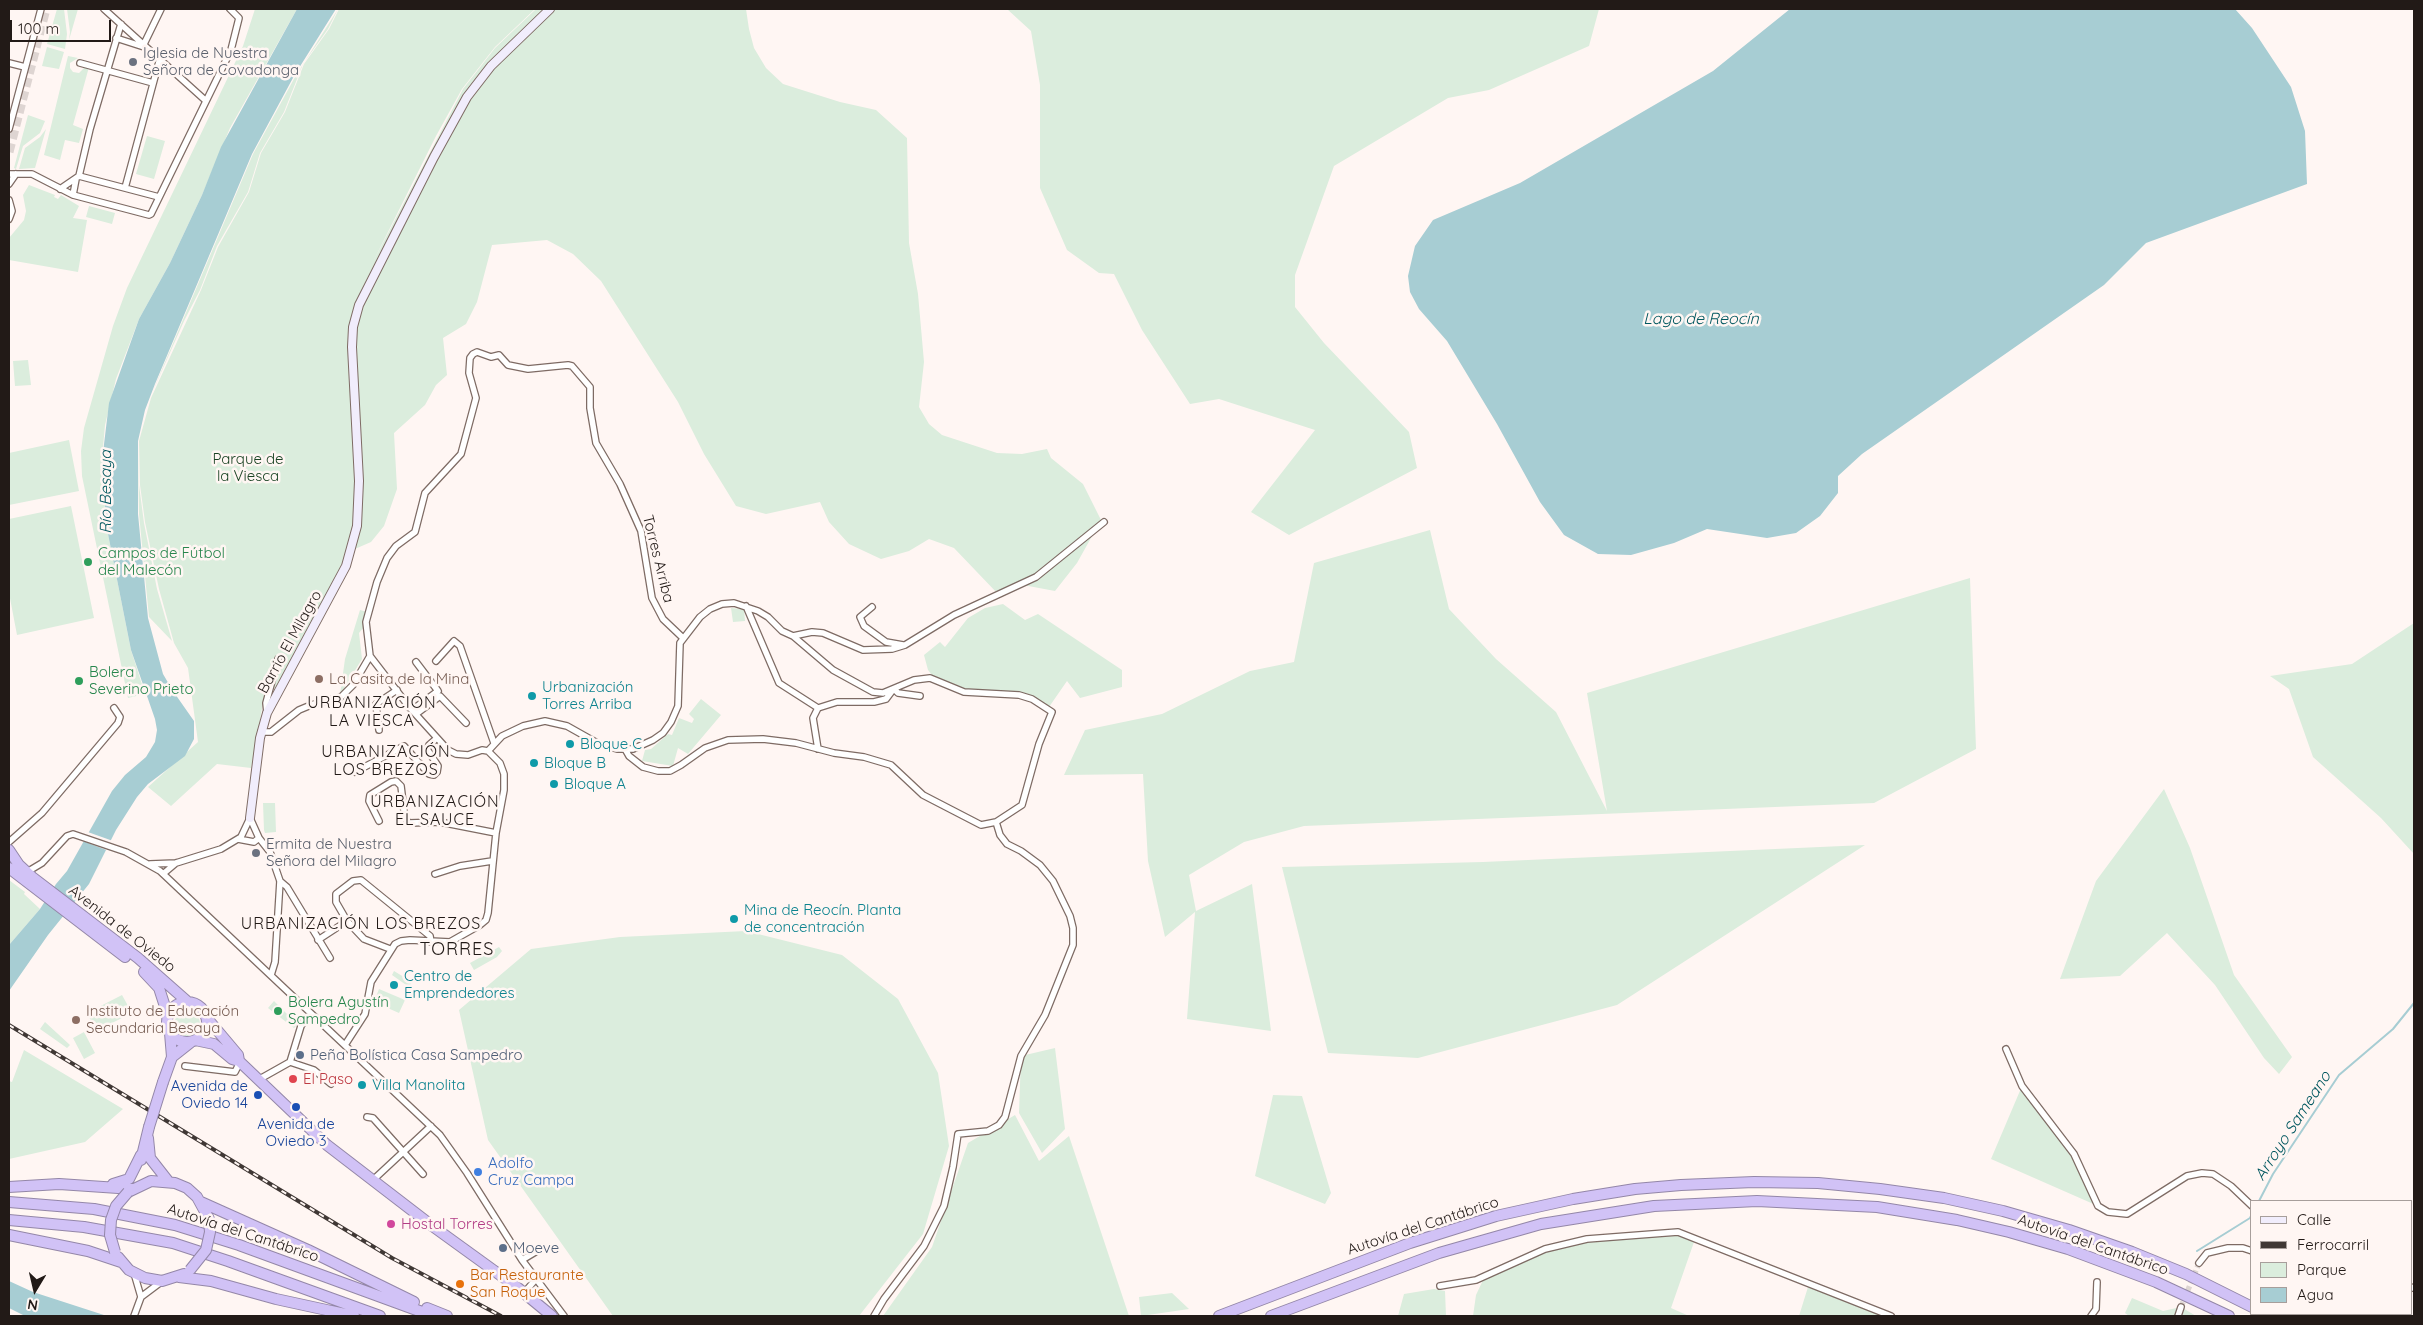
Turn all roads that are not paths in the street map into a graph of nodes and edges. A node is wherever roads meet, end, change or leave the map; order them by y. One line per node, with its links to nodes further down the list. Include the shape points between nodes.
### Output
1 (41, 9): 13 (street)
2 (104, 9): 6 (street)
3 (161, 9): 8 (street)
4 (230, 9): 16 (street, via 238,18 231,50)
5 (550, 9): 44 (street, Barrio El Milagro, via 496,60 467,97 359,305 352,347 360,481 357,526 346,566)
6 (121, 24): 7 (street); 8 (street)
7 (116, 38): 9 (street); 14 (street)
8 (144, 44): 9 (street)
9 (151, 49): 10 (street)
10 (160, 58): 15 (street); 16 (street)
11 (9, 63): 13 (street)
12 (80, 63): 14 (street)
13 (25, 67): 17 (street)
14 (106, 70): 15 (street); 20 (street)
15 (153, 84): 22 (street)
16 (205, 100): 25 (street)
17 (9, 129)
18 (9, 174): 19 (street)
19 (16, 174): 21 (street); 23 (street, via 32,174)
20 (77, 178): 22 (street); 23 (street); 24 (street)
21 (9, 184)
22 (125, 188): 25 (street)
23 (60, 189): 24 (street)
24 (73, 195): 25 (street, via 149,215)
25 (159, 197)
26 (9, 200): 27 (street, via 12,212)
27 (9, 219)
28 (1104, 522): 33 (street, via 1036,577 954,614)
29 (746, 606): 31 (street, via 768,617 782,631); 32 (street, via 728,603 710,609); 42 (street, via 779,683)
30 (872, 607): 33 (street, via 860,617 864,626 886,642)
31 (793, 636): 33 (street, via 823,633 851,646 873,651); 39 (street, via 833,670 873,692)
32 (683, 638): 34 (street, Torres Arriba, via 663,619 652,598 641,532 620,484 596,443 590,387 568,364 543,369 517,367 508,365 499,355 491,357 477,352 470,358 469,373 476,398 461,454 425,494 415,532 396,546 382,569 366,622); 50 (street, via 679,651 678,706 671,722 654,740)
33 (906, 645)
34 (370, 656): 38 (street); 47 (street, via 342,697 299,710 271,732)
35 (278, 660): 44 (street, via 266,704)
36 (436, 661): 49 (street, via 454,642 460,646)
37 (416, 662): 43 (street, via 438,691)
38 (397, 690): 43 (street); 46 (street, via 376,704)
39 (894, 690): 40 (street); 42 (street, via 886,699 874,702 837,702); 56 (street, via 914,680 930,678 964,692 1019,695 1052,712 1039,744 1025,801)
40 (920, 696)
41 (114, 708): 60 (street, via 120,717 118,723 42,813)
42 (818, 708): 51 (street, via 813,718)
43 (414, 712): 45 (street, via 440,696); 48 (street)
44 (267, 713): 47 (street, Barrio El Milagro)
45 (466, 723)
46 (379, 730)
47 (262, 732): 54 (street, Barrio El Milagro)
48 (437, 738): 52 (street, via 456,754); 53 (street, via 427,749 438,766 436,774 429,774 404,746)
49 (494, 743): 50 (street, via 513,730 552,721 599,744); 52 (street)
50 (625, 749): 51 (street, via 643,767 658,771 670,771 704,748 728,740 763,739)
51 (818, 749): 56 (street, via 891,765 923,795 972,822 984,825)
52 (488, 751): 57 (street, via 500,763 504,774)
53 (355, 772)
54 (250, 818): 58 (street); 59 (street, Barrio El Milagro)
55 (379, 820): 57 (street, via 369,801 370,795 396,781 401,786 405,818 409,823 440,822)
56 (996, 822): 134 (street, via 1007,844 1040,866 1053,881 1073,928 1073,945 1045,1015 1021,1056 1005,1117 999,1125 988,1130 958,1134 948,1190 934,1226 924,1246)
57 (496, 833): 62 (street)
58 (259, 838): 59 (street, via 254,842); 69 (street, via 270,852)
59 (238, 839): 64 (street, via 214,852)
60 (9, 842)
61 (9, 850): 66 (highway)
62 (492, 861): 68 (street); 75 (street, via 486,920 450,942)
63 (149, 864): 64 (street); 66 (street, via 122,850 80,835 68,835 46,860); 67 (street)
64 (174, 864): 67 (street); 70 (street)
65 (9, 868): 71 (highway)
66 (27, 872): 71 (highway)
67 (163, 874): 70 (street)
68 (435, 874)
69 (280, 881): 74 (street, via 289,889); 78 (street, via 276,962)
70 (171, 882): 78 (street)
71 (33, 883): 73 (highway, Avenida de Oviedo)
72 (348, 921): 74 (street); 75 (street, via 335,897 343,888 359,880 430,936); 76 (street, via 368,942)
73 (97, 932): 79 (highway, Avenida de Oviedo); 80 (highway, Avenida de Oviedo, via 154,981 162,994)
74 (318, 940): 77 (street)
75 (430, 942): 76 (street, via 401,941)
76 (390, 949): 85 (street, via 371,982 363,1018)
77 (330, 958)
78 (271, 975): 85 (street)
79 (189, 1003): 80 (highway, via 176,1006); 81 (highway, via 201,1008)
80 (168, 1016): 83 (highway)
81 (206, 1017): 84 (highway, via 204,1032); 88 (highway, via 238,1055)
82 (305, 1020): 89 (street)
83 (170, 1033): 84 (highway, via 178,1040); 87 (highway)
84 (193, 1041): 87 (highway); 88 (highway, via 214,1044)
85 (345, 1045): 94 (street)
86 (2006, 1049): 106 (street, via 2022,1086 2074,1154 2098,1206 2108,1212 2127,1214 2187,1176 2202,1173 2213,1174)
87 (172, 1057): 95 (highway, bridge)
88 (240, 1062): 90 (street, via 235,1072); 91 (highway)
89 (290, 1062): 91 (street); 92 (street, via 314,1070)
90 (185, 1066)
91 (258, 1080): 99 (highway, via 309,1129)
92 (331, 1084)
93 (367, 1117): 96 (street, via 373,1118)
94 (431, 1126): 96 (street); 111 (street, via 467,1173)
95 (148, 1127): 97 (highway); 100 (highway, via 149,1155)
96 (403, 1152): 98 (street); 99 (street)
97 (141, 1155): 101 (highway, via 130,1177 119,1184); 103 (highway)
98 (424, 1174)
99 (373, 1180): 122 (highway)
100 (168, 1181): 103 (highway, via 151,1182); 105 (highway, via 186,1188)
101 (43, 1184): 102 (highway); 103 (highway)
102 (9, 1187)
103 (132, 1189): 113 (highway, bridge, via 118,1203 111,1220 110,1235)
104 (9, 1202): 130 (highway, Autovía del Cantábrico, via 86,1208 175,1225 248,1248)
105 (201, 1202): 117 (highway, bridge, via 209,1219 206,1250 190,1270); 131 (highway)
106 (2250, 1205)
107 (9, 1220): 129 (highway, Autovía del Cantábrico, via 84,1227 173,1244 228,1260)
108 (9, 1235): 113 (highway, via 88,1251)
109 (542, 1248): 111 (street)
110 (2250, 1250): 114 (street, via 2228,1248 2207,1253)
111 (522, 1260): 118 (street)
112 (2154, 1260): 124 (highway); 125 (highway, Autovía del Cantábrico); 135 (highway, Autovía del Cantábrico, via 2049,1224 1925,1195 1818,1183 1681,1185 1573,1199 1461,1226)
113 (121, 1262): 116 (highway)
114 (2200, 1263)
115 (2109, 1264): 136 (highway, Autovía del Cantábrico, via 2009,1232 1919,1213 1811,1202 1702,1202 1585,1216 1500,1234 1403,1265); 140 (highway, via 2110,1268); 141 (highway, Autovía del Cantábrico)
116 (134, 1273): 119 (highway); 123 (street)
117 (179, 1277): 119 (highway); 128 (highway, via 211,1281)
118 (536, 1279): 122 (street); 133 (street)
119 (162, 1281): 123 (street)
120 (2097, 1282): 138 (street, via 2096,1309)
121 (1440, 1286): 137 (street, via 1476,1280 1545,1249 1587,1239 1678,1232)
122 (524, 1293): 132 (highway)
123 (141, 1297): 127 (street)
124 (2250, 1301)
125 (2250, 1306)
126 (2181, 1307): 139 (street)
127 (134, 1316)
128 (354, 1316)
129 (380, 1316)
130 (433, 1316)
131 (447, 1316)
132 (552, 1316)
133 (564, 1316)
134 (874, 1316)
135 (1219, 1316)
136 (1271, 1316)
137 (1891, 1316)
138 (2091, 1316)
139 (2178, 1316)
140 (2217, 1316)
141 (2228, 1316)

